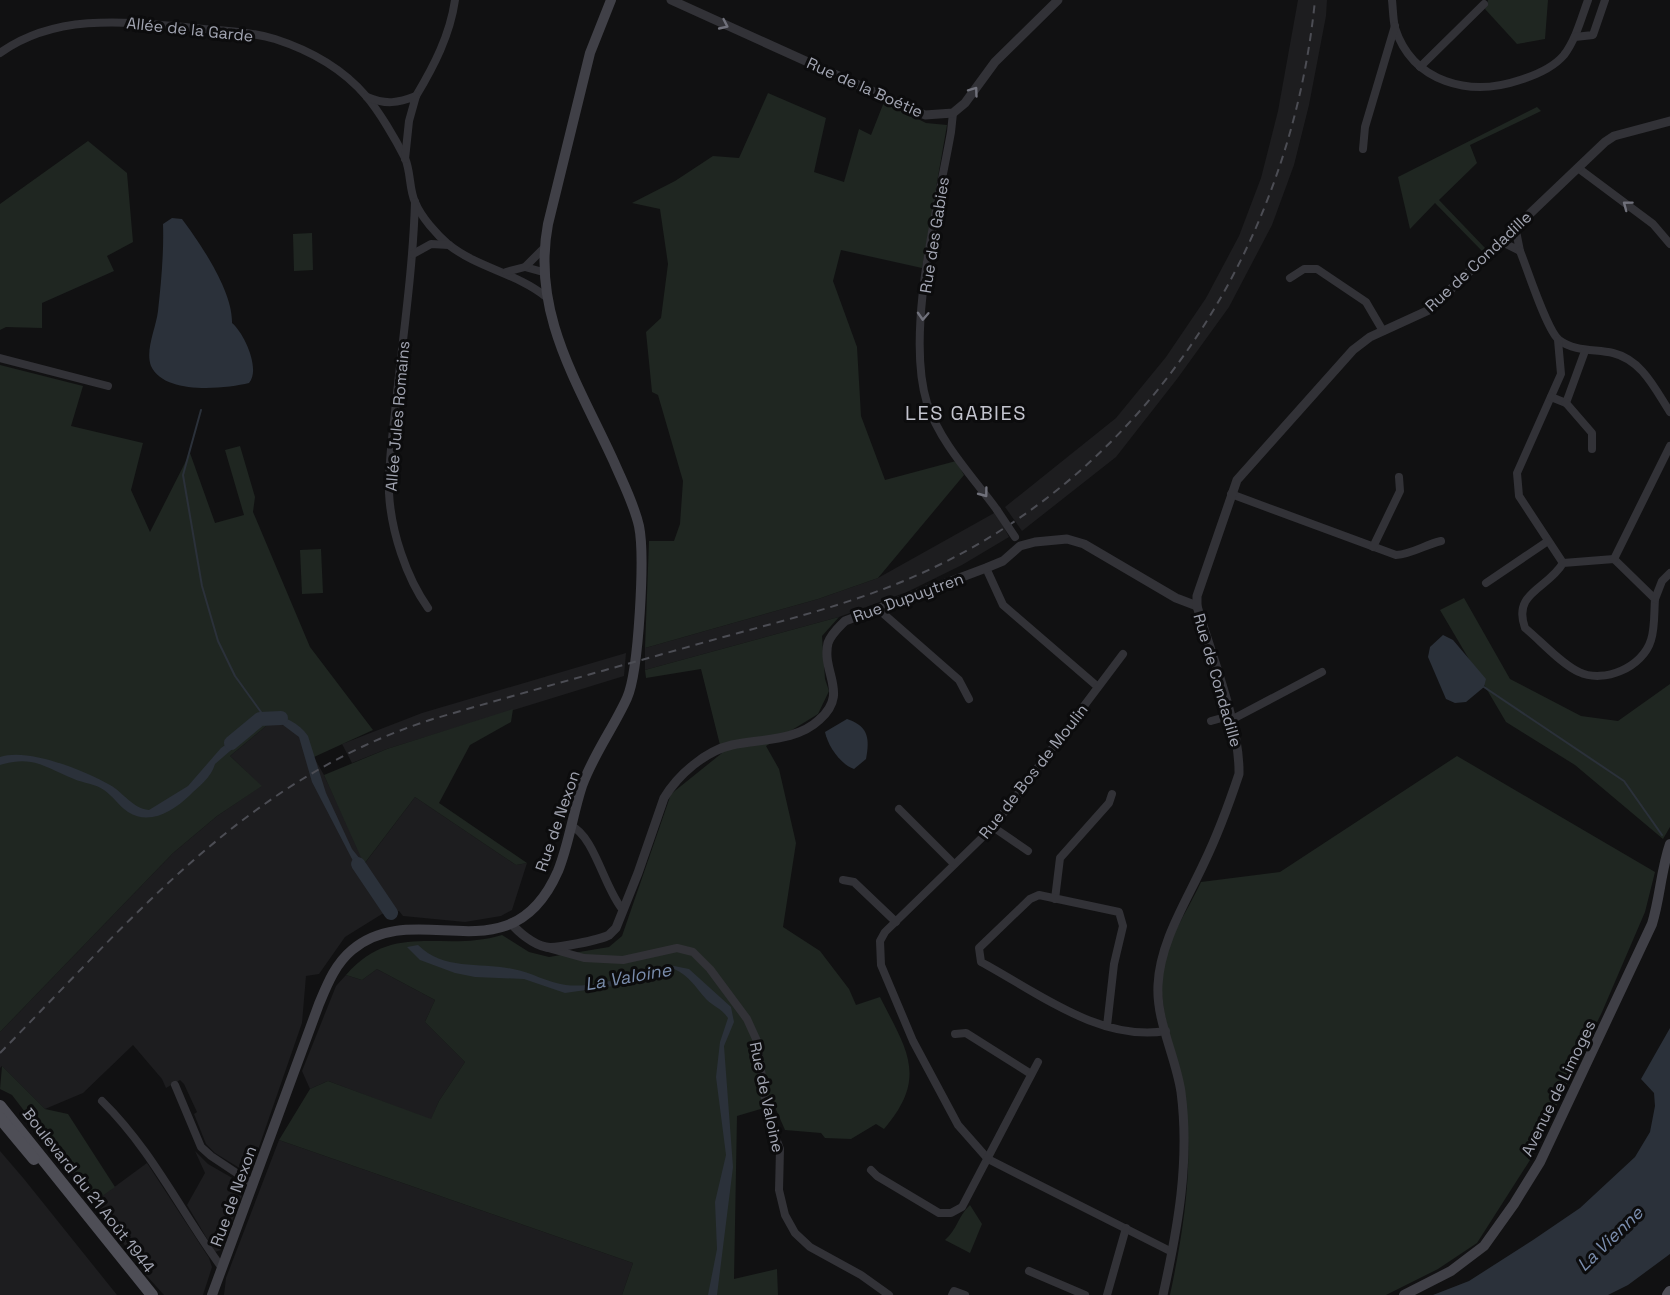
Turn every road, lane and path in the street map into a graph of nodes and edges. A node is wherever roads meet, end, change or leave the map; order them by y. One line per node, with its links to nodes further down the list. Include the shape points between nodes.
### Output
1 (455, 0): 13 (street, Allée de la Garde, via 452,24)
2 (611, 0): 25 (main road, Rue de Nexon, via 590,53)
3 (671, 0): 15 (street, Rue de la Boétie, one-way to 15, via 925,115)
4 (1058, 0): 15 (street, one-way to 4, via 965,103 995,62)
5 (1392, 0): 9 (street)
6 (1588, 0): 10 (street)
7 (1605, 0): 10 (street, via 1593,35)
8 (1484, 4): 12 (street)
9 (1395, 26): 12 (street); 17 (street, via 1365,127)
10 (1575, 37): 12 (street, via 1563,56 1540,73 1502,86 1471,88 1443,82)
11 (0, 53): 14 (street, Allée de la Garde, via 40,33 76,24 120,21 238,32 274,39 309,52 341,71)
12 (1420, 67)
13 (416, 96): 14 (street, via 398,103 380,103); 18 (street, Allée de la Garde)
14 (367, 97): 18 (street, Allée de la Garde)
15 (952, 113): 45 (street, Rue des Gabies, one-way to 45, bridge, via 926,271 923,382 927,403 943,437)
16 (1670, 120): 19 (street, Rue de Condadille, via 1614,136)
17 (1363, 149)
18 (405, 159): 20 (street, Allée de la Garde)
19 (1578, 168): 21 (street, Rue de Condadille); 23 (street, one-way to 19, via 1653,224)
20 (415, 202): 24 (street, Allée de la Garde); 27 (street, Allée Jules Romains)
21 (1515, 226): 22 (street, Rue de Condadille); 26 (street)
22 (1500, 241): 26 (street); 33 (street, Rue de Condadille, via 1429,310)
23 (1670, 244)
24 (449, 245): 27 (street, via 431,244); 29 (street, Allée de la Garde, via 487,268)
25 (543, 249): 28 (street); 30 (main road, Rue de Nexon)
26 (1520, 251): 34 (street)
27 (413, 254): 56 (street, Allée Jules Romains, via 389,494 404,558 416,591)
28 (525, 267): 29 (street); 30 (street)
29 (506, 272): 32 (street, Allée de la Garde)
30 (543, 272): 32 (main road, Rue de Nexon)
31 (1290, 278): 33 (street, via 1304,269 1317,269 1366,302)
32 (545, 296): 66 (main road, Rue de Nexon, via 559,342 630,498 642,548 636,647 628,695 583,783)
33 (1383, 331): 44 (street, Rue de Condadille, via 1353,350 1252,460)
34 (1558, 340): 35 (street); 38 (street, via 1561,374)
35 (1585, 351): 39 (street); 40 (street, via 1612,353 1636,365)
36 (0, 358): 37 (street)
37 (108, 386)
38 (1551, 397): 39 (street); 47 (street, via 1516,473 1519,496)
39 (1566, 403): 42 (street, via 1592,433)
40 (1670, 412)
41 (1670, 446): 49 (street)
42 (1592, 449)
43 (1399, 477): 48 (street, via 1400,491)
44 (1231, 494): 48 (street); 55 (street, Rue de Condadille, via 1199,586)
45 (1018, 541): 51 (street, Rue Dupuytren, via 1003,561); 55 (street, Rue Dupuytren, via 1067,539 1084,544 1176,598)
46 (1440, 541): 48 (street, via 1403,555)
47 (1548, 541): 50 (street); 53 (street)
48 (1374, 547)
49 (1614, 559): 50 (street); 54 (street)
50 (1563, 563): 54 (street, via 1557,573 1527,597 1521,617 1525,628 1578,672 1607,675 1635,663 1651,640)
51 (986, 568): 57 (street, Rue Dupuytren); 60 (street, Rue de Bos de Moulin, via 1003,605)
52 (1670, 573): 54 (street)
53 (1486, 583)
54 (1655, 599)
55 (1197, 606): 62 (street, Rue de Condadille)
56 (428, 608)
57 (878, 609): 61 (street, via 959,680); 73 (street, Rue Dupuytren, via 845,621 828,643 834,696 830,708 818,721 785,737 722,749 690,768 672,785)
58 (1123, 654): 60 (street, Rue de Bos de Moulin)
59 (1322, 672): 62 (street)
60 (1098, 687): 67 (street, Rue de Bos de Moulin)
61 (969, 699)
62 (1230, 718): 63 (street); 78 (street, Rue de Condadille, via 1239,774 1204,864 1162,955 1158,1003)
63 (1211, 721)
64 (1112, 794): 72 (street, via 1060,858)
65 (899, 809): 70 (street)
66 (571, 826): 73 (street, via 586,839 614,900); 75 (main road, Rue de Nexon, via 559,868 545,895)
67 (993, 827): 69 (street); 70 (street, Rue de Bos de Moulin)
68 (1670, 844): 102 (main road, Avenue de Limoges, via 1652,924 1540,1162 1484,1246 1451,1271)
69 (1028, 851)
70 (954, 864): 74 (street, Rue de Bos de Moulin)
71 (843, 880): 74 (street, via 854,882)
72 (1055, 899): 77 (street, via 1119,912 1123,926); 77 (street, via 1030,899 979,948 981,962 1088,1020)
73 (623, 910): 76 (street, Rue Dupuytren, via 616,928 599,940)
74 (896, 922): 86 (street, Rue de Bos de Moulin, via 880,941 880,965 913,1041 958,1125)
75 (511, 923): 76 (street, Rue de Valoine); 88 (main road, Rue de Nexon, via 478,933 391,931 352,950 328,983)
76 (547, 948): 96 (street, Rue de Valoine, via 584,958 623,960 676,948 693,952 710,969 747,1019 757,1041 767,1114 780,1149 779,1190 784,1215 810,1247)
77 (1107, 1026): 78 (street, via 1150,1034)
78 (1166, 1031): 90 (street, Rue de Condadille, via 1181,1091 1184,1151)
79 (955, 1034): 81 (street, via 966,1033)
80 (1038, 1062): 81 (street)
81 (1032, 1074): 86 (street)
82 (175, 1085): 88 (street, via 201,1147)
83 (102, 1101): 91 (street, via 147,1152)
84 (0, 1106): 94 (main road, Boulevard du 21 Août 1944)
85 (0, 1118): 93 (main road, Boulevard du 21 Août 1944)
86 (987, 1159): 87 (street, via 962,1207 951,1213 939,1213); 89 (street, Rue de Bos de Moulin)
87 (871, 1170)
88 (253, 1184): 91 (main road, Rue de Nexon)
89 (1126, 1228): 90 (street, Rue de Bos de Moulin); 100 (street)
90 (1172, 1252): 101 (street, Rue de Condadille)
91 (222, 1268): 95 (main road, Rue de Nexon)
92 (1029, 1271): 99 (street)
93 (141, 1295)
94 (152, 1295)
95 (212, 1295)
96 (889, 1295)
97 (952, 1295): 98 (street, via 954,1291)
98 (965, 1295)
99 (1084, 1295)
100 (1107, 1295)
101 (1163, 1295)
102 (1404, 1295)

